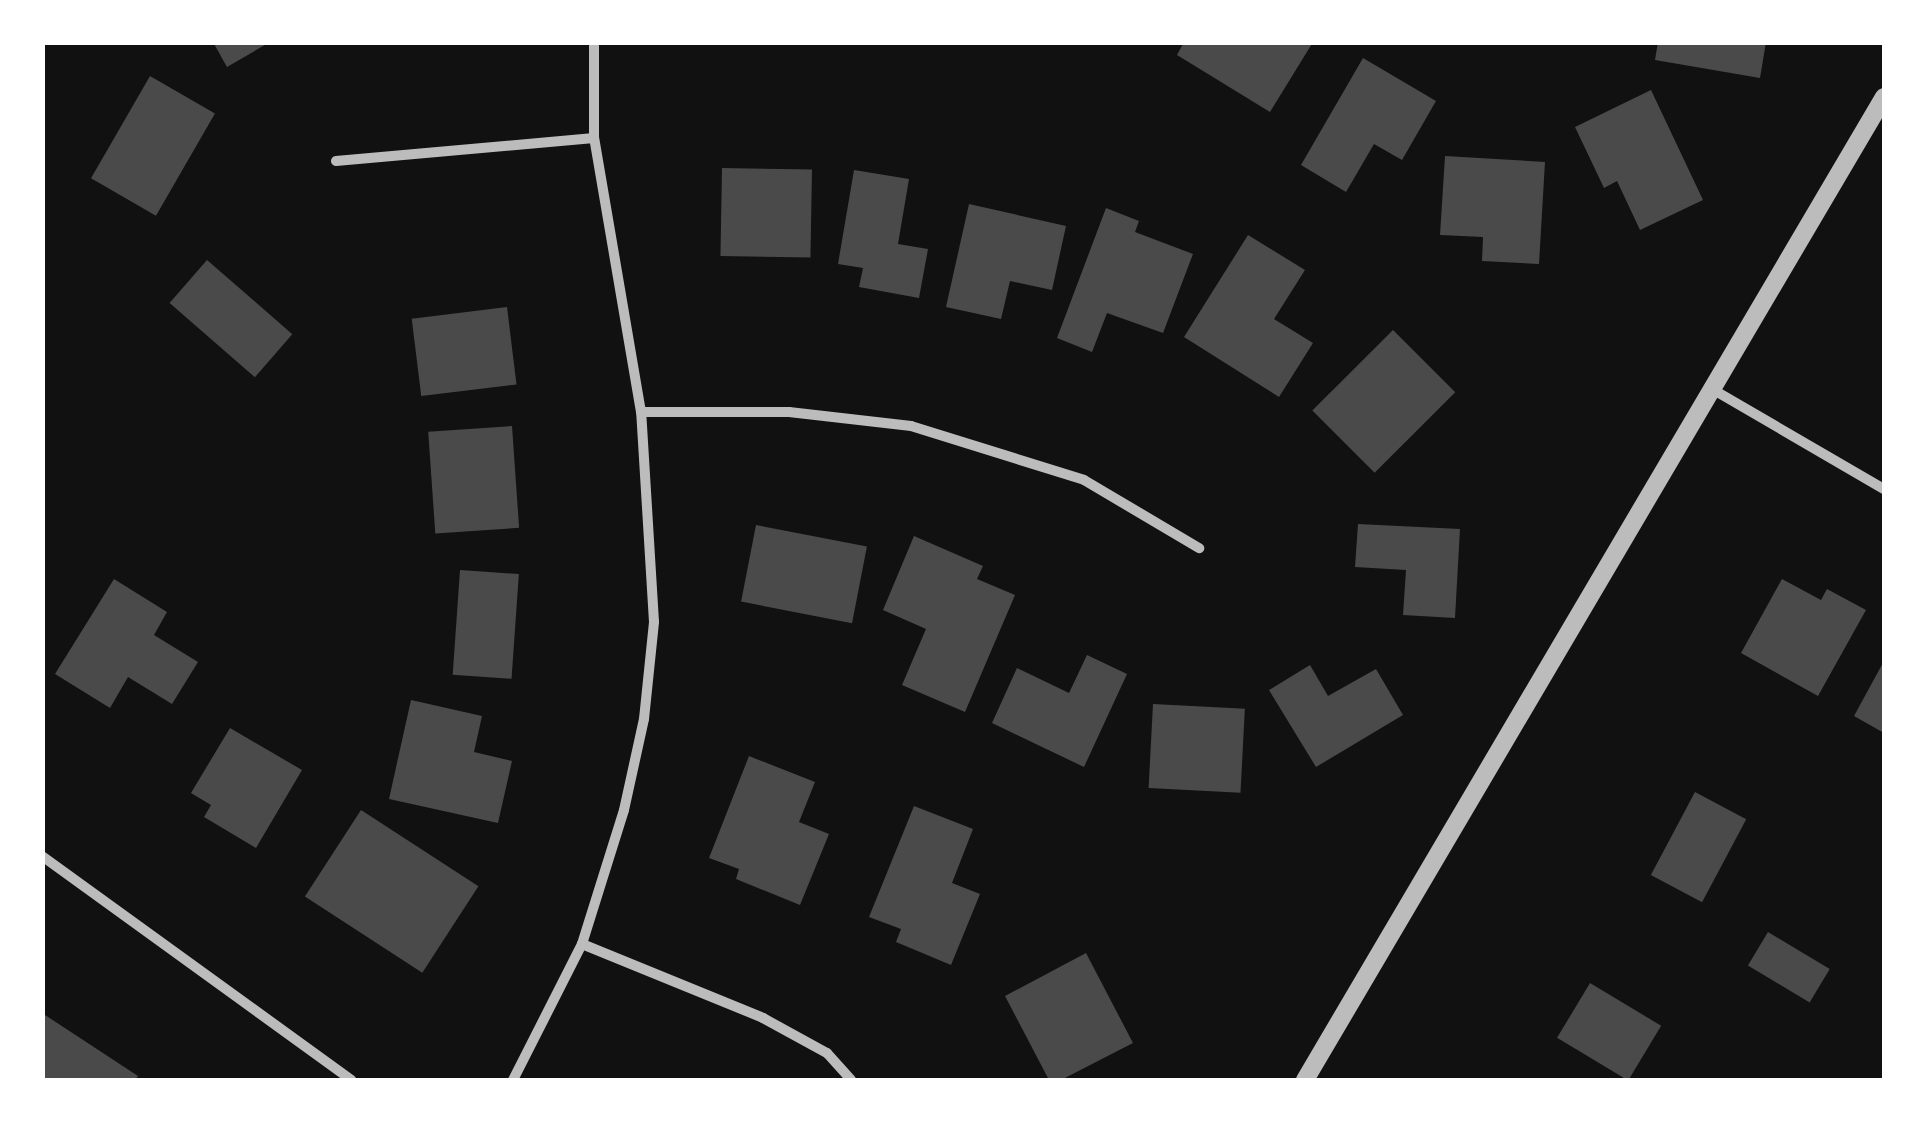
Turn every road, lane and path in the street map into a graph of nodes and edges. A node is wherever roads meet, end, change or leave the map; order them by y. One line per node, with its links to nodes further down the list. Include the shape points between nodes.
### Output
1 (594, 42): 3 (street)
2 (1884, 97): 5 (street)
3 (594, 138): 4 (street); 6 (street)
4 (336, 160)
5 (1712, 389): 7 (street); 14 (street)
6 (641, 412): 8 (street, via 789,412 910,426 1084,480); 10 (street, via 654,622 644,719)
7 (1884, 489)
8 (1199, 548)
9 (42, 856): 11 (street)
10 (582, 944): 12 (street); 13 (street, via 763,1018 827,1054)
11 (350, 1080)
12 (513, 1080)
13 (851, 1080)
14 (1305, 1080)

